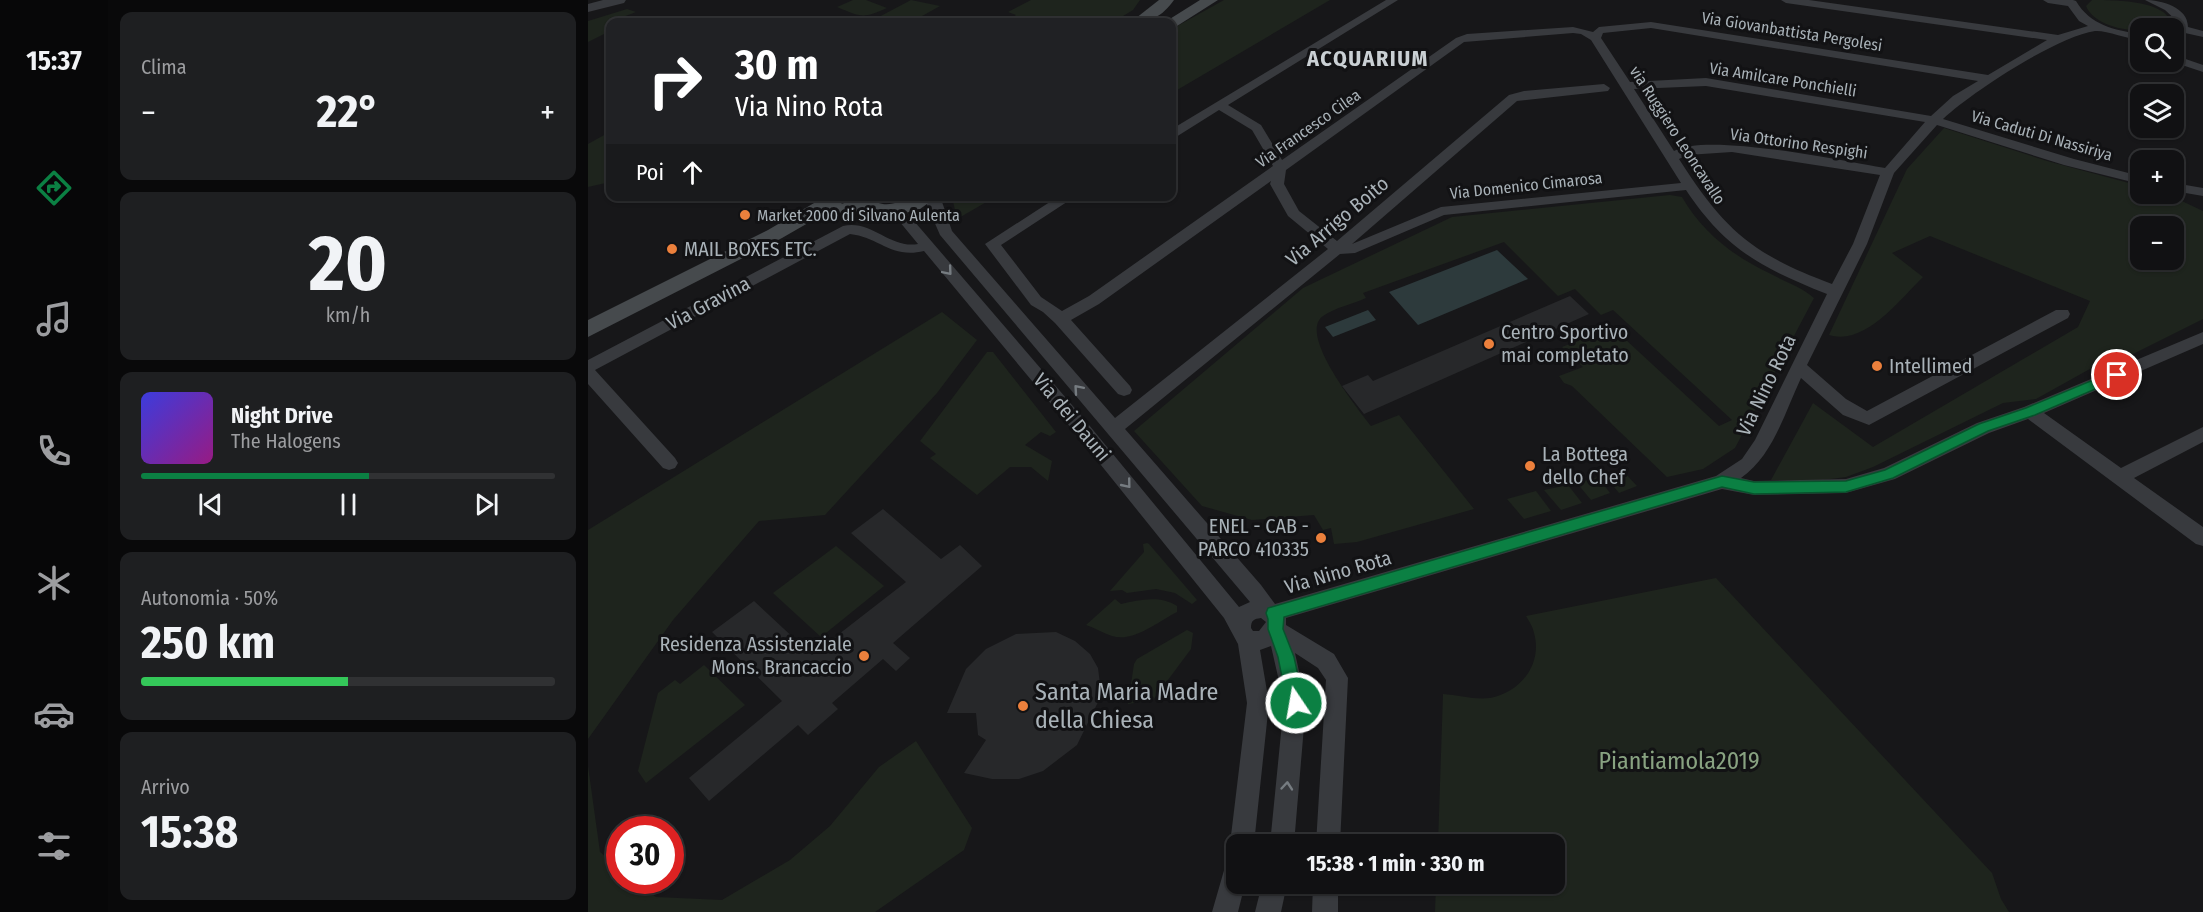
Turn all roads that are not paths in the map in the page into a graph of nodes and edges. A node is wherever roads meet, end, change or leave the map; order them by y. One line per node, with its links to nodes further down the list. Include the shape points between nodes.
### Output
1 (596, 0): 9 (street)
2 (619, 0): 11 (street)
3 (1167, 0): 12 (main road)
4 (1211, 0): 14 (main road)
5 (1393, 0): 28 (street)
6 (1786, 0): 22 (street)
7 (2048, 0): 10 (street)
8 (2150, 0): 13 (street, via 2169,8)
9 (588, 2)
10 (2073, 2): 16 (street, via 2074,11)
11 (588, 8)
12 (1144, 18)
13 (2174, 18)
14 (1176, 21)
15 (2203, 22): 17 (street)
16 (2098, 27): 20 (street); 22 (street, Via Nino Rota)
17 (2184, 27)
18 (2184, 29): 19 (street)
19 (2203, 34)
20 (2130, 35)
21 (1595, 38): 25 (street, Via Giovanbattista Pergolesi, via 1599,30 1607,27 1651,25); 26 (street, via Ruggiero Leoncavallo); 32 (street, Via Francesco Cilea, via 1578,30 1467,37)
22 (2058, 38): 25 (street, Via Nino Rota)
23 (2184, 62): 24 (street)
24 (2203, 69)
25 (1988, 79): 29 (street, Via Nino Rota)
26 (1627, 86): 29 (street, Via Amilcare Ponchielli, via 1706,82); 31 (street, via Ruggiero Leoncavallo)
27 (1604, 88): 46 (street, Via Arrigo Boito, via 1513,98)
28 (1219, 105): 30 (street); 32 (street, via 1257,128)
29 (1934, 120): 33 (street, Via Nino Rota); 34 (street, Via Caduti Di Nassiriya)
30 (1176, 132)
31 (1672, 158): 33 (street, Via Ottorino Respighi, via 1683,151 1732,148); 35 (street, via Ruggiero Leoncavallo)
32 (1280, 167): 46 (street, via 1277,184 1293,213); 49 (street, Via Francesco Cilea, via 1094,300)
33 (1888, 172): 47 (street, Via Nino Rota)
34 (2130, 177)
35 (1689, 186): 46 (street, Via Domenico Cimarosa, via 1441,211 1350,250); 47 (street, via Ruggiero Leoncavallo, via 1716,222 1740,245 1798,277)
36 (2184, 189): 37 (street)
37 (2203, 192)
38 (832, 201): 44 (main road)
39 (921, 201): 43 (main road)
40 (933, 201): 56 (street, Via dei Dauni, one-way to 40, via 945,232)
41 (1061, 201): 49 (street, via 992,244 1036,301)
42 (866, 203): 43 (main road); 44 (main road)
43 (897, 210): 45 (street, Via dei Dauni)
44 (775, 234): 50 (main road, Via Gravina)
45 (928, 246): 52 (street, Via Gravina, via 911,252 897,250 867,232 848,229); 58 (street, Via dei Dauni, one-way to 58)
46 (1337, 249): 59 (street, Via Arrigo Boito)
47 (1837, 292): 53 (street, Via Nino Rota)
48 (2062, 314): 53 (street, via 1869,418 1843,407)
49 (1061, 319): 55 (street)
50 (588, 329)
51 (2203, 338): 57 (street)
52 (588, 366)
53 (1798, 367): 63 (street, Via Nino Rota, via 1762,444 1748,464)
54 (588, 373): 61 (street)
55 (1124, 390)
56 (1098, 411): 58 (street); 59 (street, Via dei Dauni)
57 (2030, 412): 62 (street); 63 (street, via 1983,428 1888,474 1846,486 1754,488)
58 (1078, 424): 66 (street, Via dei Dauni, one-way to 66)
59 (1113, 429): 65 (street, Via dei Dauni, via 1254,591)
60 (2203, 434): 62 (street)
61 (669, 463)
62 (2120, 477): 64 (street)
63 (1722, 482): 65 (street, Via Nino Rota)
64 (2203, 538)
65 (1271, 617): 66 (street, via 1267,638 1260,640); 66 (street, via 1254,608 1241,619); 67 (street); 68 (street, Via dei Dauni)
66 (1244, 634): 69 (street, Via dei Dauni, via 1258,704)
67 (1326, 661): 68 (street, via 1308,661 1296,668); 71 (street, via 1337,678)
68 (1291, 679): 70 (street, Via dei Dauni, one-way to 68, via 1296,703)
69 (1243, 834)
70 (1283, 834)
71 (1329, 834)
72 (1230, 894): 75 (street)
73 (1272, 894): 76 (street)
74 (1326, 894): 77 (street)
75 (1225, 912)
76 (1268, 912)
77 (1325, 912)

